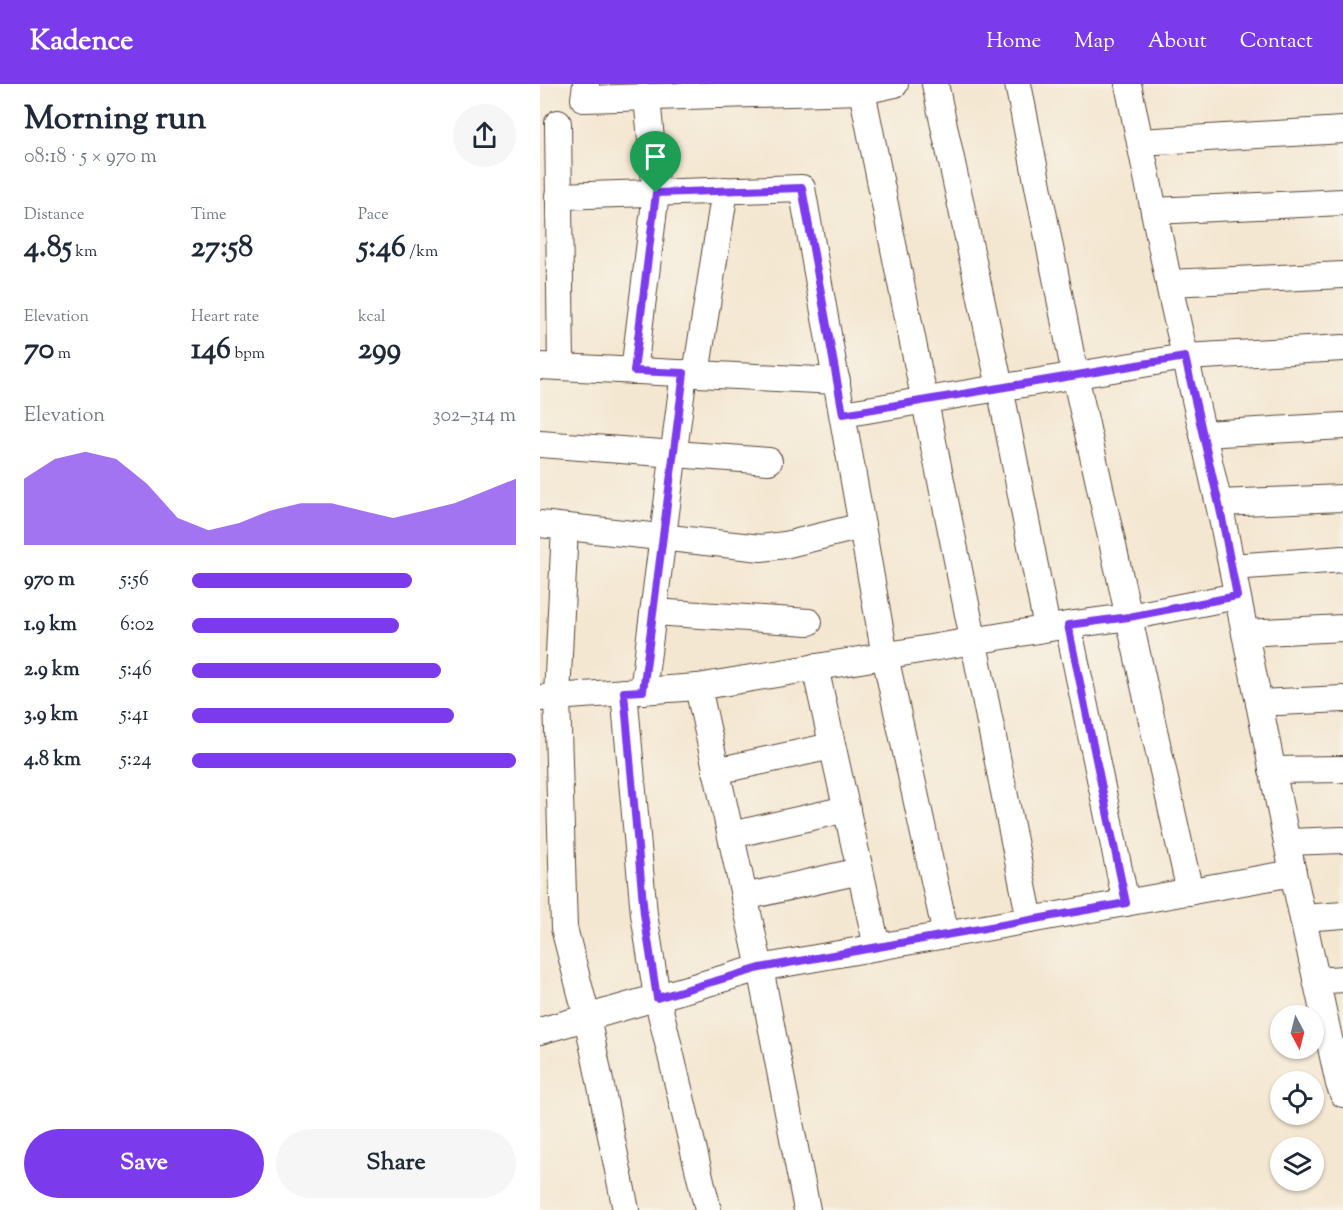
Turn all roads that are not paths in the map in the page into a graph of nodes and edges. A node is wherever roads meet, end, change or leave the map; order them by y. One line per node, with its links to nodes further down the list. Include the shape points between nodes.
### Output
1 (586, 84): 7 (street, via 584,99)
2 (895, 84): 6 (street)
3 (935, 84): 25 (street)
4 (1018, 84): 23 (street)
5 (1128, 84): 10 (street)
6 (862, 91): 7 (street); 26 (street)
7 (647, 97): 12 (street)
8 (558, 123): 13 (street)
9 (1343, 130): 10 (street)
10 (1140, 142): 15 (street)
11 (725, 190): 12 (street); 22 (street); 24 (street, via 802,188)
12 (656, 193): 13 (street); 21 (street)
13 (558, 196): 20 (street)
14 (1343, 202): 15 (street)
15 (1154, 211): 17 (street)
16 (1343, 275): 17 (street)
17 (1169, 283): 19 (street)
18 (1343, 348): 19 (street)
19 (1185, 357): 23 (street); 29 (street)
20 (551, 366): 21 (street)
21 (634, 371): 22 (street)
22 (690, 373): 24 (street); 31 (street)
23 (1075, 375): 25 (street); 43 (street)
24 (837, 381): 27 (street)
25 (1000, 387): 26 (street); 45 (street)
26 (923, 400): 27 (street); 48 (street)
27 (843, 414): 36 (street)
28 (1343, 426): 29 (street)
29 (1203, 434): 34 (street)
30 (540, 444): 31 (street)
31 (674, 454): 32 (street); 38 (street)
32 (769, 461)
33 (1343, 498): 34 (street)
34 (1219, 503): 40 (street)
35 (540, 524): 37 (street)
36 (862, 526): 38 (street, via 761,548); 49 (street)
37 (566, 527): 38 (street); 53 (street)
38 (663, 537): 42 (street)
39 (1343, 560): 40 (street)
40 (1232, 567): 41 (street)
41 (1237, 596): 43 (street); 47 (street)
42 (653, 612): 44 (street); 52 (street)
43 (1129, 617): 45 (street); 66 (street)
44 (808, 622)
45 (1057, 626): 48 (street); 68 (street)
46 (1343, 628): 47 (street)
47 (1245, 633): 55 (street)
48 (973, 641): 49 (street); 71 (street)
49 (885, 656): 50 (street); 72 (street)
50 (815, 668): 51 (street); 56 (street)
51 (698, 687): 52 (street); 59 (street)
52 (634, 692): 53 (street); 77 (street, via 644,914)
53 (548, 698): 78 (street, via 564,928)
54 (1343, 699): 55 (street)
55 (1259, 703): 58 (street)
56 (832, 746): 59 (street); 60 (street)
57 (1343, 769): 58 (street)
58 (1272, 770): 63 (street)
59 (716, 771): 61 (street)
60 (847, 809): 61 (street); 64 (street)
61 (731, 835): 67 (street)
62 (1343, 840): 63 (street)
63 (1287, 842): 65 (street)
64 (860, 871): 67 (street); 73 (street)
65 (1293, 873): 66 (street); 70 (street)
66 (1190, 892): 68 (street)
67 (744, 897): 74 (street)
68 (1126, 903): 71 (street)
69 (1343, 915): 70 (street)
70 (1303, 918): 76 (street)
71 (1030, 920): 72 (street)
72 (946, 935): 73 (street)
73 (877, 947): 74 (street)
74 (760, 968): 77 (street); 84 (street)
75 (1343, 979): 76 (street)
76 (1316, 981): 80 (street)
77 (657, 998): 78 (street); 83 (street)
78 (587, 1017): 79 (street); 82 (street)
79 (540, 1031)
80 (1337, 1051): 81 (street)
81 (1343, 1094)
82 (626, 1210)
83 (708, 1210)
84 (807, 1210)

